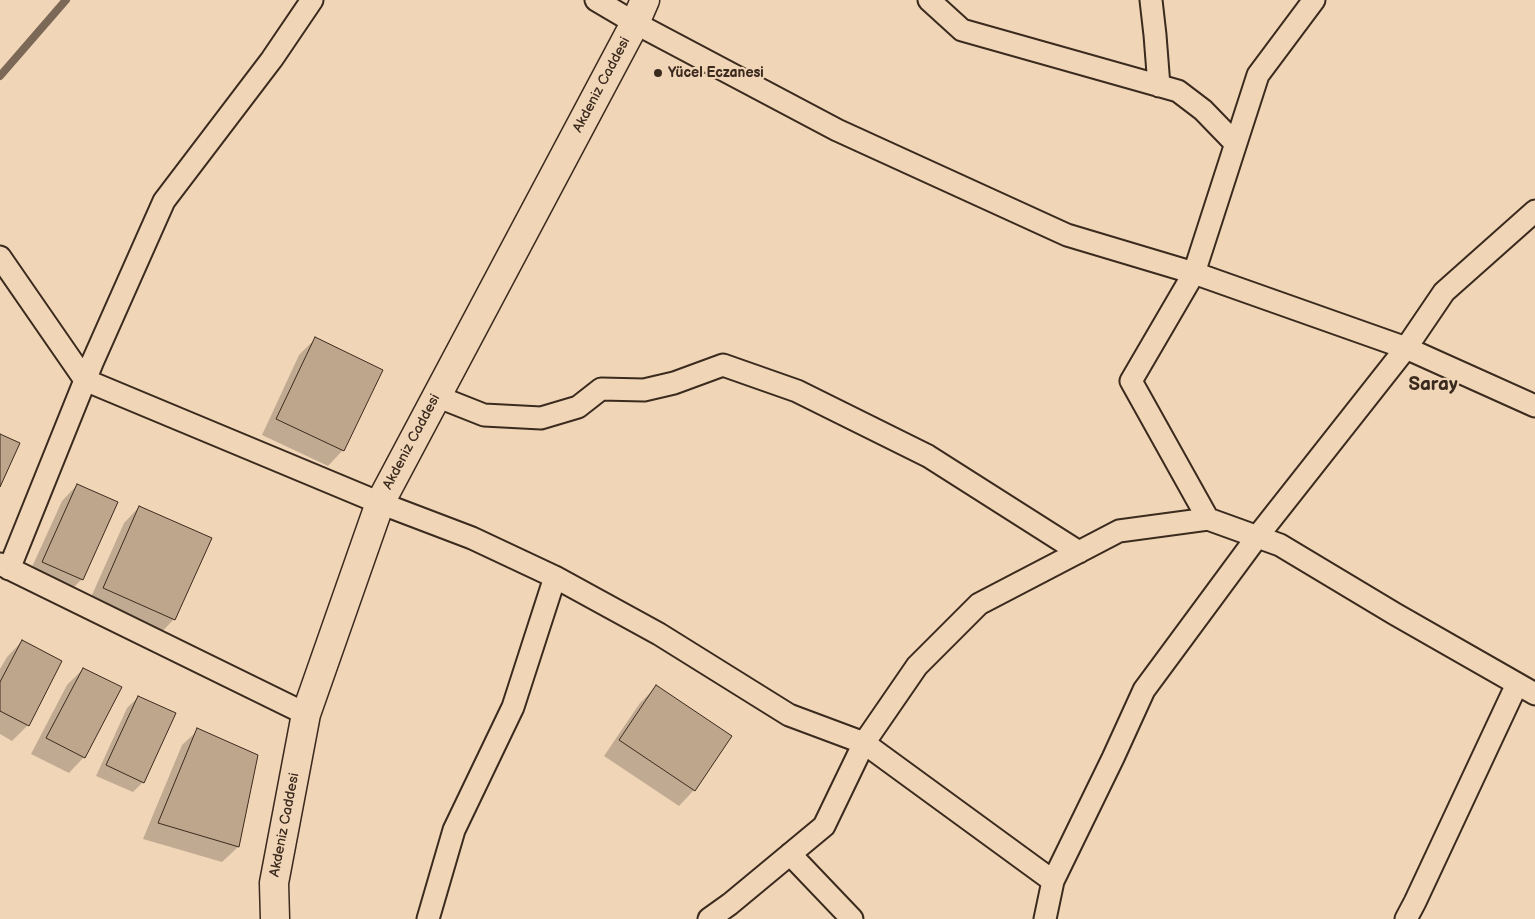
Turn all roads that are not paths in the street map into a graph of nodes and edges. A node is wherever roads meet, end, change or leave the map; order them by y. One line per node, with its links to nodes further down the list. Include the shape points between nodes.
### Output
1 (312, 0): 13 (street, via 272,59 164,201)
2 (596, 0): 6 (street)
3 (929, 0): 7 (street, via 962,30)
4 (1151, 0): 7 (street)
5 (1314, 0): 8 (street, via 1258,74)
6 (640, 11): 11 (street, via 838,130 1068,235); 14 (street, Akdeniz Caddesi)
7 (1159, 86): 8 (street, via 1178,91 1203,110)
8 (1235, 143): 11 (street)
9 (1535, 211): 12 (street, via 1444,292)
10 (0, 257): 13 (street)
11 (1194, 273): 12 (street); 17 (street, via 1131,381)
12 (1406, 348): 15 (street); 18 (street)
13 (85, 380): 16 (street); 20 (street)
14 (436, 396): 16 (street, Akdeniz Caddesi); 19 (street, via 484,415 541,418 578,407 601,389 644,390 674,384 723,365 797,391 928,456)
15 (1535, 406)
16 (380, 503): 21 (street, via 472,538); 23 (street, Akdeniz Caddesi)
17 (1208, 520): 18 (street); 19 (street, via 1119,531)
18 (1257, 537): 22 (street, via 1280,545); 26 (street, via 1144,690)
19 (1079, 552): 24 (street, via 979,604 917,666)
20 (4, 566): 23 (street)
21 (555, 577): 24 (street, via 660,634 789,715); 28 (street, via 513,708 454,830)
22 (1526, 689): 32 (street)
23 (306, 714): 27 (street, Akdeniz Caddesi, via 274,883)
24 (864, 743): 25 (street, via 824,826); 26 (street)
25 (790, 854): 29 (street); 30 (street)
26 (1053, 881): 31 (street)
27 (274, 919)
28 (428, 919)
29 (709, 919)
30 (852, 919)
31 (1045, 919)
32 (1406, 919)

